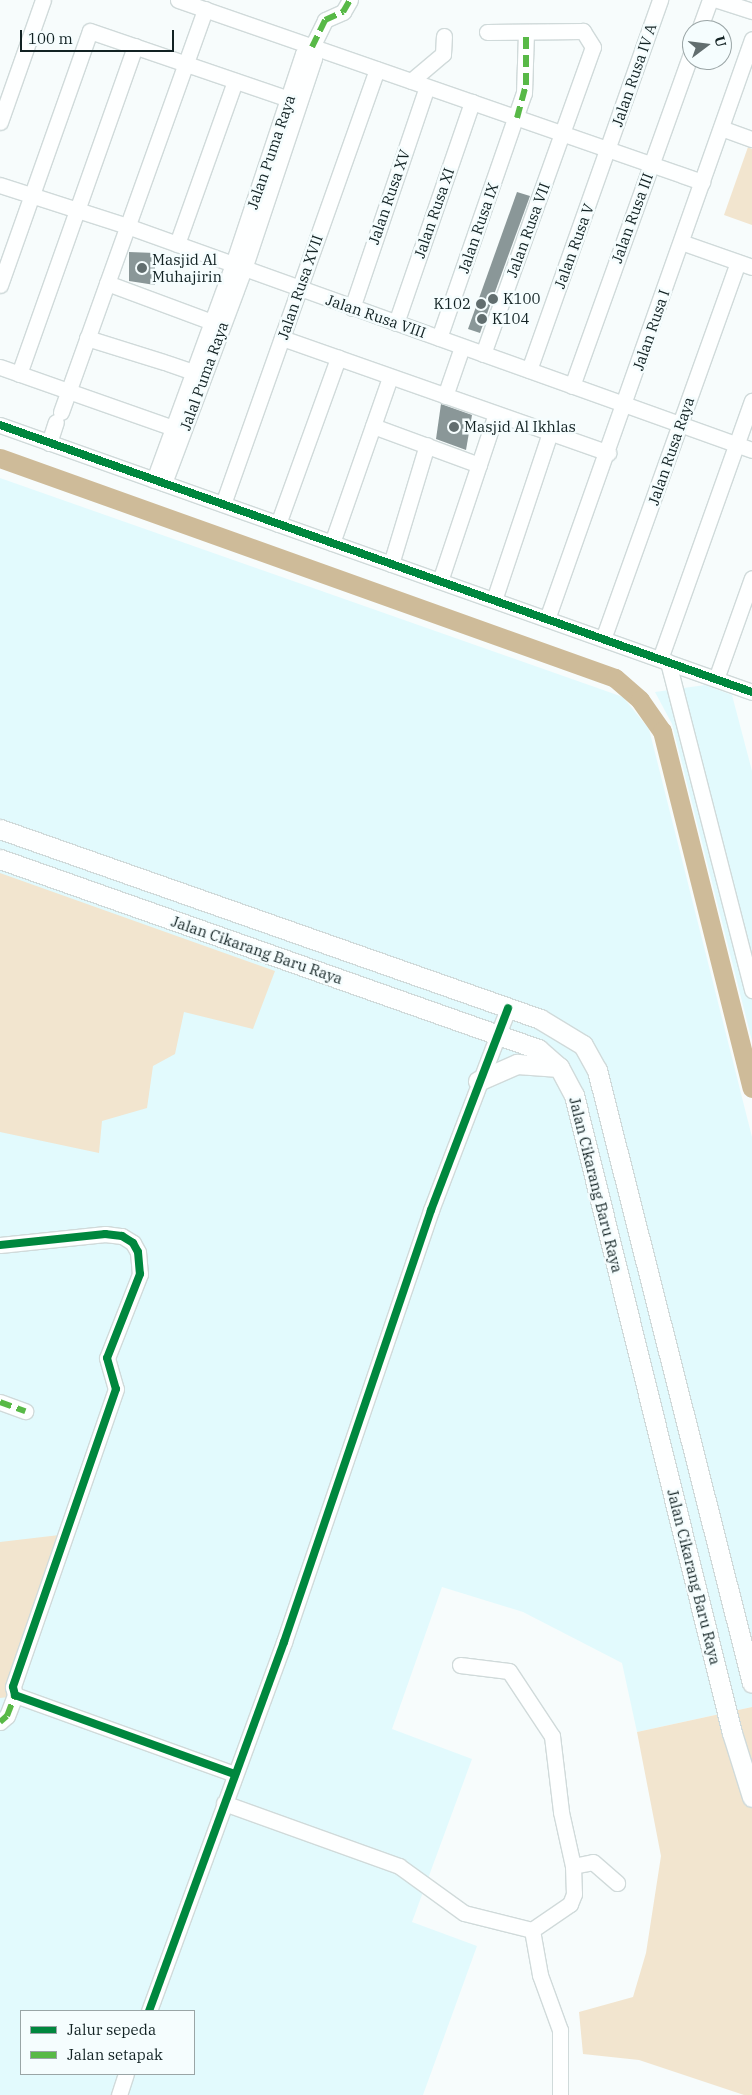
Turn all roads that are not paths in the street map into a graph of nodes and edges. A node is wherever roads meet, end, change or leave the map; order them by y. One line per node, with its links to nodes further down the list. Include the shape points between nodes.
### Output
1 (42, 0): 25 (street)
2 (178, 0): 7 (street)
3 (350, 0): 15 (street, via 343,12 325,20)
4 (660, 0): 29 (street, Jalan Rusa IV A)
5 (710, 0): 9 (street)
6 (718, 0): 8 (street)
7 (205, 9): 15 (street); 16 (street)
8 (752, 11)
9 (703, 20)
10 (486, 32): 11 (street)
11 (526, 34): 24 (street, Jalan Rusa IX, via 526,85); 27 (street, Jalan Rusa VII, via 583,31 592,41 587,69)
12 (444, 36): 20 (street, via 443,54)
13 (752, 39): 26 (street, Jalan Rusa I)
14 (135, 46): 16 (street); 33 (street, via 89,32); 34 (street)
15 (312, 47): 17 (street); 22 (street, Jalan Puma Raya, via 303,54); 39 (street, Jalan Puma Raya, via 314,58)
16 (185, 63): 19 (street); 35 (street)
17 (376, 69): 20 (street); 42 (street, Jalan Rusa XVII)
18 (685, 70): 30 (street, Jalan Rusa III)
19 (235, 81): 22 (street); 37 (street)
20 (411, 81): 21 (street)
21 (427, 87): 23 (street); 43 (street, Jalan Rusa XV)
22 (289, 99): 39 (street, Jalan Puma Raya)
23 (472, 102): 24 (street); 45 (street, Jalan Rusa XI)
24 (517, 118): 27 (street); 48 (street, Jalan Rusa IX)
25 (0, 122)
26 (721, 128): 28 (street); 31 (street, Jalan Rusa I)
27 (562, 134): 29 (street); 50 (street, Jalan Rusa VII)
28 (752, 139)
29 (608, 150): 30 (street); 53 (street, Jalan Rusa V)
30 (651, 165): 31 (street); 57 (street, Jalan Rusa III)
31 (702, 182): 36 (street, Jalan Rusa I)
32 (0, 185): 33 (street, Jalan Rusa VIII)
33 (31, 195): 34 (street, Jalan Rusa VIII); 41 (street)
34 (78, 210): 35 (street, Jalan Rusa VIII); 55 (street)
35 (127, 226): 37 (street, Jalan Rusa VIII); 40 (street)
36 (681, 242): 38 (street); 61 (street, Jalan Rusa I)
37 (177, 244): 39 (street, Jalan Rusa VIII)
38 (745, 265): 63 (street, Jalan Rusa Raya)
39 (238, 267): 42 (street, Jalan Rusa VIII); 44 (street, Jalan Puma Raya); 74 (street, Jalal Puma Raya)
40 (107, 283): 44 (street); 46 (street)
41 (0, 285)
42 (299, 289): 43 (street, Jalan Rusa VIII); 47 (street, Jalan Rusa XVII)
43 (352, 308): 45 (street, Jalan Rusa VIII)
44 (212, 322): 54 (street, Jalan Puma Raya)
45 (396, 323): 48 (street, Jalan Rusa VIII)
46 (87, 338): 54 (street); 58 (street)
47 (282, 338): 51 (street); 75 (street, Jalan Rusa XVII)
48 (439, 338): 49 (street, Jalan Rusa VIII)
49 (462, 347): 50 (street, Jalan Rusa VIII); 59 (street)
50 (483, 354): 53 (street, Jalan Rusa VIII)
51 (338, 358): 56 (street); 76 (street)
52 (0, 367): 55 (street)
53 (529, 370): 57 (street, Jalan Rusa VIII)
54 (193, 372): 66 (street, Jalan Puma Raya)
55 (19, 374): 58 (street)
56 (390, 376): 59 (street); 65 (street)
57 (572, 386): 61 (street, Jalan Rusa VIII)
58 (68, 389): 66 (street); 68 (street)
59 (445, 396): 62 (street)
60 (752, 400): 69 (street)
61 (625, 404): 63 (street, Jalan Rusa VIII); 72 (street, Jalan Rusa I)
62 (496, 414): 67 (street); 73 (street)
63 (680, 424): 69 (street, Jalan Rusa VIII); 83 (street, Jalan Rusa Raya)
64 (0, 426): 68 (street)
65 (373, 426): 70 (street); 77 (street)
66 (173, 428): 74 (street, Jalan Puma Raya)
67 (550, 433): 72 (street); 81 (street)
68 (50, 443): 74 (street)
69 (737, 444): 71 (street, Jalan Rusa VIII); 84 (street)
70 (427, 445): 73 (street); 78 (street)
71 (752, 450)
72 (608, 453): 82 (street, Jalan Rusa I)
73 (479, 466): 80 (street)
74 (159, 482): 75 (street)
75 (223, 504): 76 (street)
76 (278, 524): 77 (street)
77 (332, 543): 78 (street)
78 (391, 564): 80 (street)
79 (752, 578): 86 (street)
80 (440, 581): 81 (street)
81 (494, 600): 82 (street)
82 (547, 619): 83 (street)
83 (603, 639): 84 (street)
84 (664, 661): 85 (street); 88 (street)
85 (693, 671): 86 (street); 88 (street)
86 (716, 679): 87 (street)
87 (752, 692)
88 (678, 696): 91 (street)
89 (0, 829): 92 (main road, Jalan Cikarang Baru Raya)
90 (0, 859): 93 (main road, Jalan Cikarang Baru Raya)
91 (752, 990)
92 (508, 1008): 93 (street); 100 (main road, Jalan Cikarang Baru Raya, via 564,1030 583,1045 597,1070)
93 (498, 1035): 94 (main road, Jalan Cikarang Baru Raya, via 538,1049); 95 (street)
94 (559, 1067): 95 (main road, via 517,1064); 104 (main road, Jalan Cikarang Baru Raya, via 574,1095)
95 (478, 1081): 103 (street)
96 (0, 1245): 101 (street, via 105,1234 122,1236 133,1243 138,1252 140,1274 108,1358 116,1389 13,1687)
97 (0, 1402): 98 (street)
98 (25, 1411)
99 (460, 1666): 106 (street, via 509,1671 548,1727)
100 (752, 1683)
101 (15, 1695): 102 (street, via 7,1716); 103 (street)
102 (0, 1722)
103 (236, 1774): 105 (street)
104 (751, 1795)
105 (224, 1803): 108 (street, via 399,1866 464,1913); 109 (street)
106 (573, 1866): 107 (street, via 593,1862); 108 (street, via 574,1894 570,1904)
107 (617, 1883)
108 (532, 1930): 112 (street, via 540,1975 560,2030)
109 (149, 2010)
110 (126, 2075): 111 (street)
111 (119, 2095)
112 (560, 2095)

